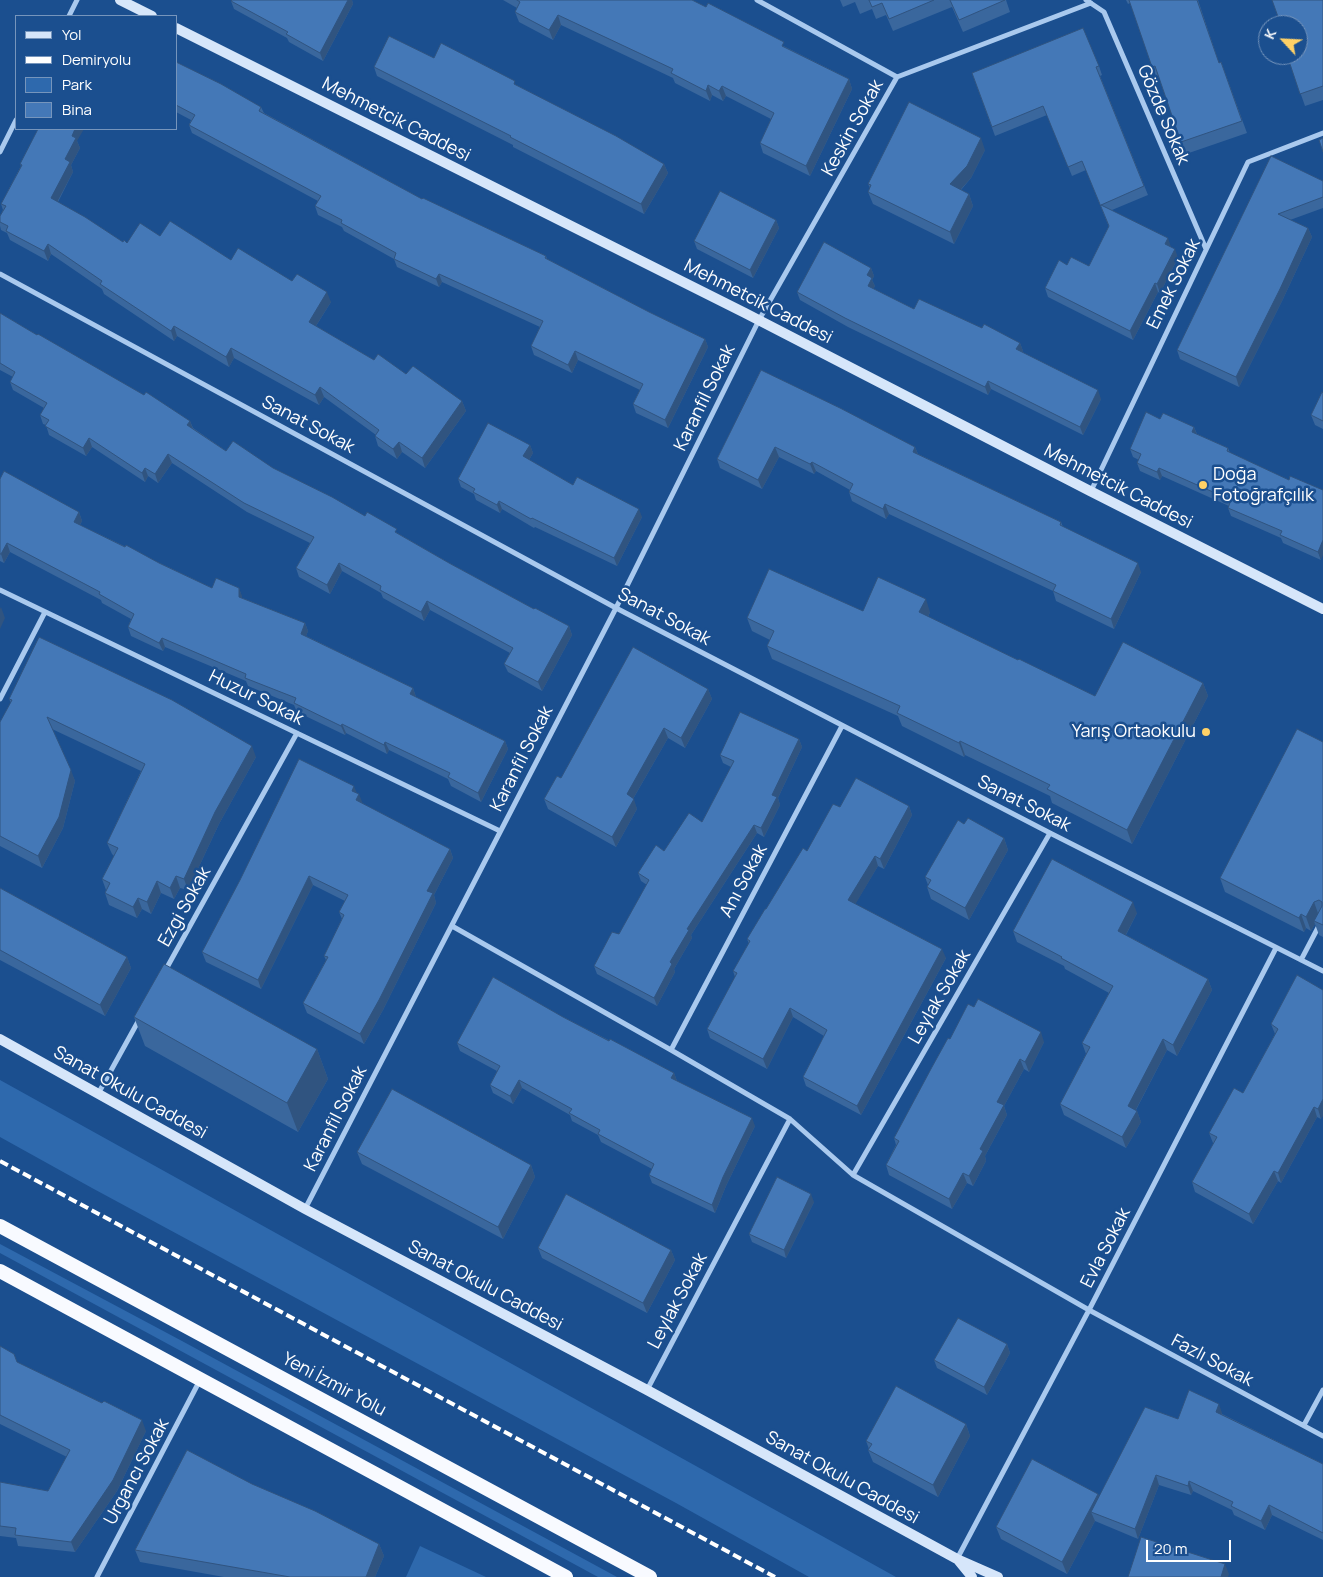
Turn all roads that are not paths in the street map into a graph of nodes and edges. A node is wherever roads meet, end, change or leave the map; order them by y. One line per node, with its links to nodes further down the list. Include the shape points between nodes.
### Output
1 (77, 0): 5 (street)
2 (120, 0): 6 (main road)
3 (757, 0): 8 (street)
4 (1089, 2): 8 (street, Keskin Sokak); 12 (street, Gözde Sokak, via 1104,12)
5 (70, 15)
6 (150, 15)
7 (178, 29): 14 (main road, Mehmetcik Caddesi)
8 (897, 77): 14 (street, Keskin Sokak)
9 (15, 122): 11 (street)
10 (1323, 133): 12 (street, Emek Sokak, via 1248,162)
11 (0, 152)
12 (1206, 249): 15 (street, Emek Sokak)
13 (0, 274): 17 (street, Sanat Sokak)
14 (759, 320): 15 (main road, Mehmetcik Caddesi); 17 (street, Karanfil Sokak)
15 (1090, 491): 18 (main road, Mehmetcik Caddesi)
16 (0, 590): 19 (street, Huzur Sokak)
17 (616, 608): 21 (street, Sanat Sokak); 23 (street, Karanfil Sokak)
18 (1323, 609)
19 (45, 612): 20 (street); 22 (street, Huzur Sokak)
20 (0, 699)
21 (842, 726): 24 (street, Sanat Sokak); 33 (street, Anı Sokak)
22 (297, 733): 23 (street, Huzur Sokak); 30 (street, Ezgi Sokak)
23 (500, 831): 26 (street, Karanfil Sokak)
24 (1050, 833): 27 (street, Sanat Sokak); 36 (street, Leylak Sokak)
25 (1323, 918): 28 (street)
26 (452, 926): 33 (street, Fazlı Sokak); 37 (street, Karanfil Sokak)
27 (1276, 948): 28 (street, Sanat Sokak); 40 (street, Evla Sokak)
28 (1302, 960): 29 (street, Sanat Sokak)
29 (1323, 971)
30 (164, 973)
31 (141, 1016): 34 (street)
32 (0, 1039): 34 (main road, Sanat Okulu Caddesi)
33 (671, 1050): 35 (street, Fazlı Sokak)
34 (98, 1094): 37 (main road, Sanat Okulu Caddesi)
35 (790, 1119): 36 (street, Fazlı Sokak); 42 (street, Leylak Sokak)
36 (854, 1175): 40 (street, Fazlı Sokak)
37 (305, 1209): 42 (main road, Sanat Okulu Caddesi)
38 (0, 1226): 49 (highway, Yeni İzmir Yolu)
39 (0, 1271): 41 (highway)
40 (1089, 1310): 44 (street, Fazlı Sokak); 46 (street, Evla Sokak)
41 (200, 1379): 47 (street, Urgancı Sokak); 48 (highway)
42 (647, 1390): 46 (main road, Sanat Okulu Caddesi)
43 (1323, 1390): 44 (street)
44 (1304, 1425): 45 (street, Fazlı Sokak)
45 (1323, 1436)
46 (957, 1559): 50 (main road); 51 (main road, Sanat Okulu Caddesi)
47 (97, 1577)
48 (566, 1577)
49 (650, 1577)
50 (972, 1577)
51 (998, 1577)

